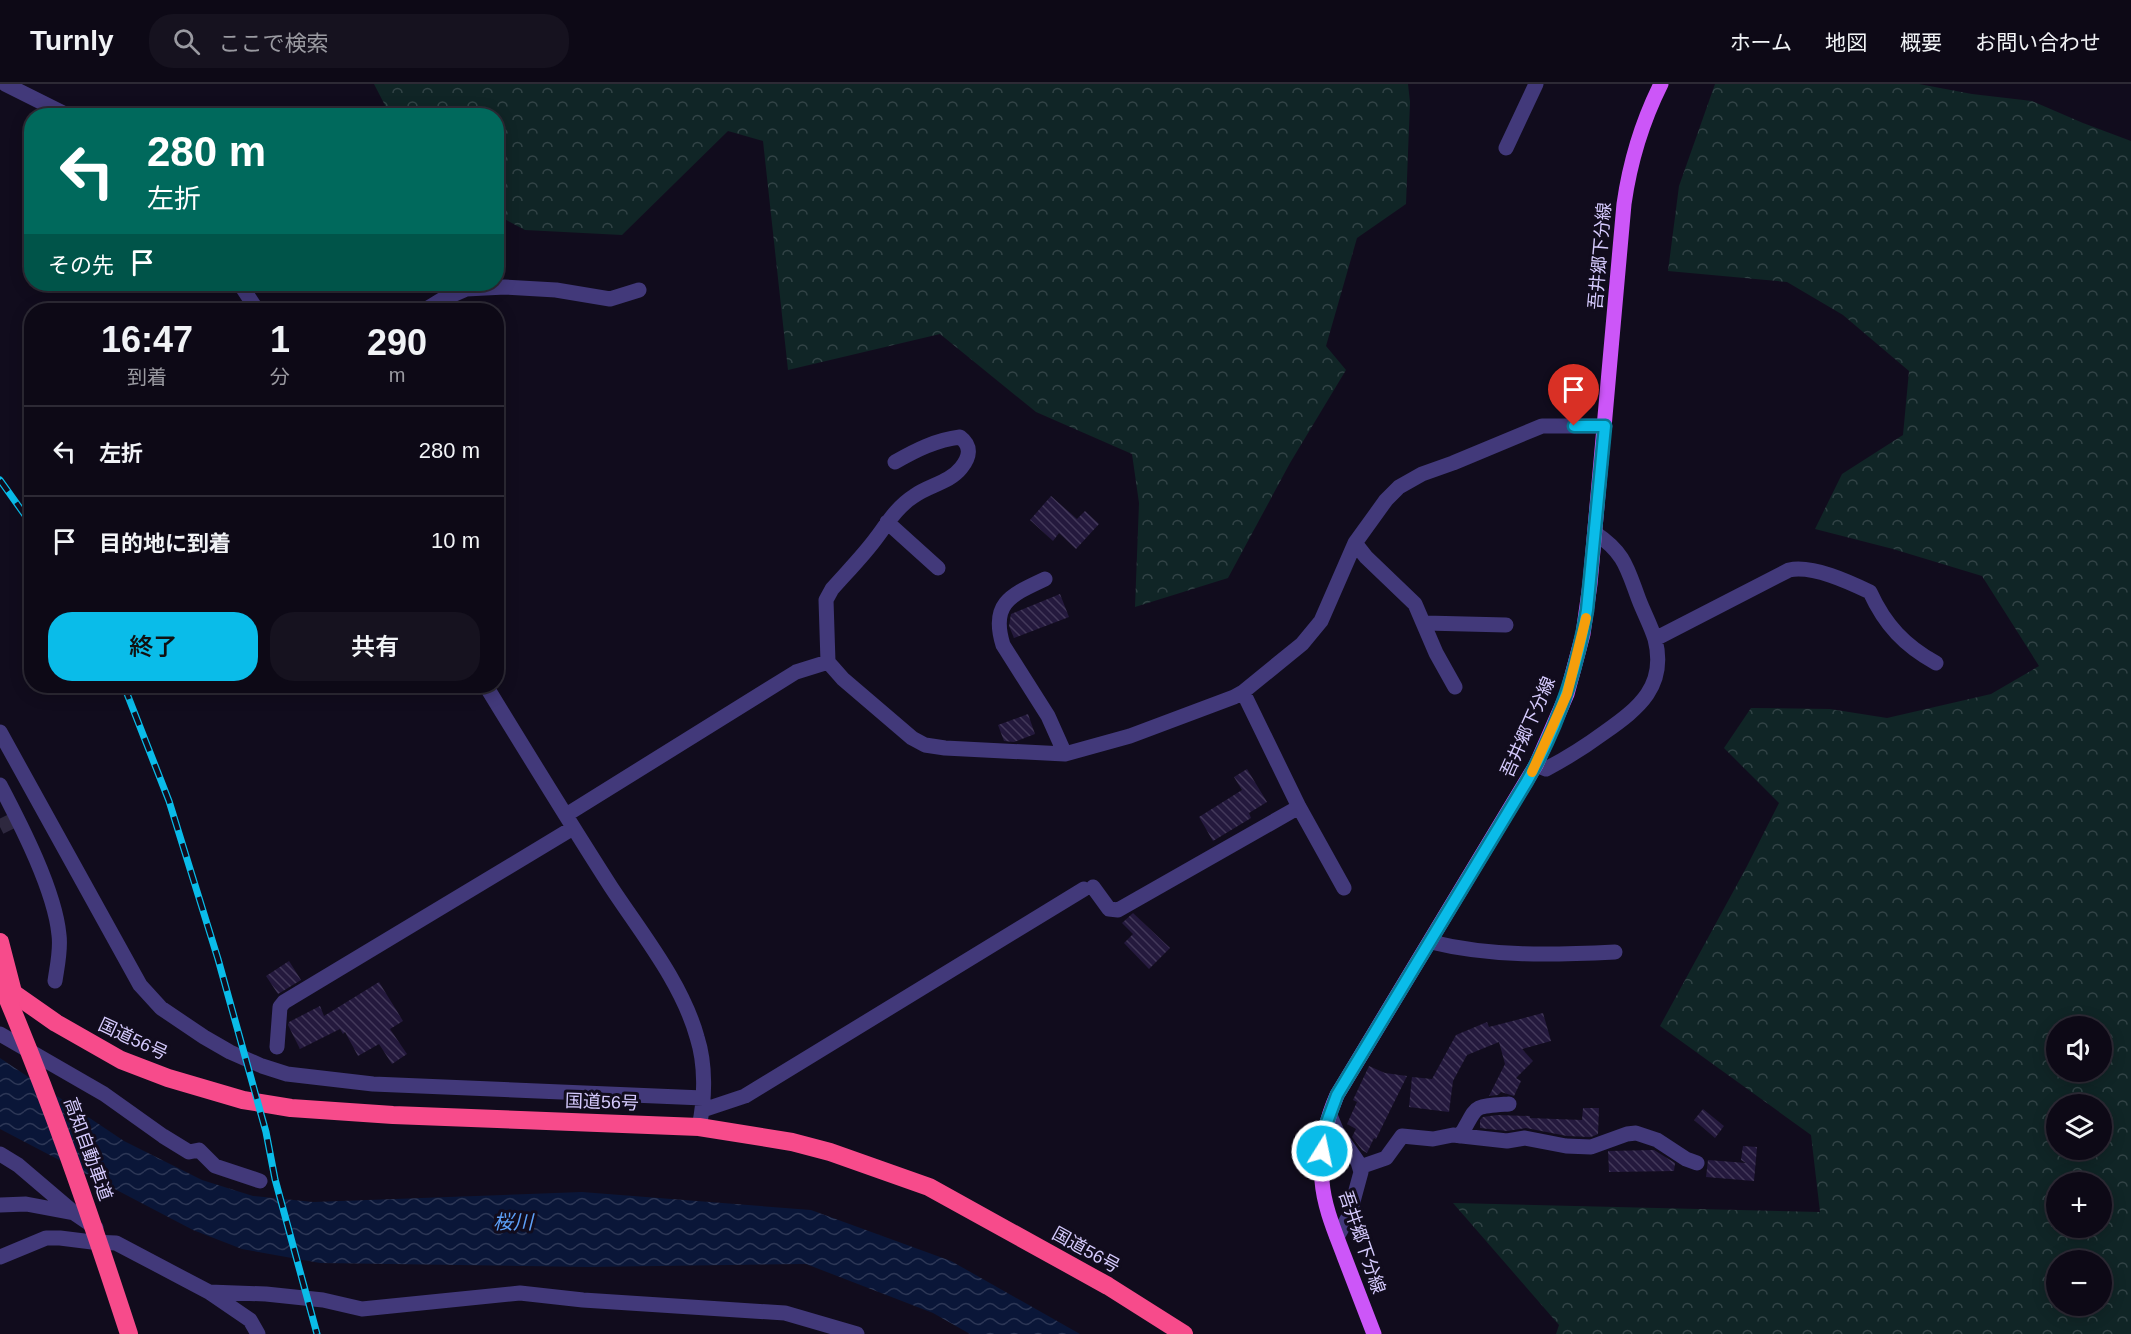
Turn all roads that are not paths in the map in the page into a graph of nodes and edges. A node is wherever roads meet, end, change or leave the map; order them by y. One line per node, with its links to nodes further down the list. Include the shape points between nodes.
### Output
1 (5, 84): 4 (street)
2 (1536, 84): 5 (street)
3 (1660, 84): 10 (main road, 吾井郷下分線, via 1647,111 1627,181)
4 (53, 108)
5 (1506, 148)
6 (504, 287): 7 (street, via 610,299)
7 (639, 290)
8 (461, 291): 9 (street)
9 (436, 303)
10 (1605, 426): 13 (main road, 吾井郷下分線); 14 (street, via 1542,426 1422,474 1386,500)
11 (895, 462): 12 (street, via 916,450 960,437 970,450 961,469 914,496)
12 (887, 522): 15 (street); 20 (street, via 826,600)
13 (1595, 533): 19 (street, via 1622,555); 27 (main road, 吾井郷下分線, via 1587,610 1573,675)
14 (1354, 543): 17 (street, via 1415,604); 23 (street, via 1321,621 1302,644)
15 (938, 567)
16 (1045, 579): 26 (street, via 1008,600 999,615 999,632 1003,645 1048,716)
17 (1425, 623): 18 (street); 22 (street)
18 (1506, 625)
19 (1655, 639): 21 (street, via 1795,568 1834,577 1870,592 1879,612 1906,645); 27 (street, via 1656,678 1634,712 1546,769)
20 (828, 662): 26 (street, via 903,731 925,745); 32 (street, via 796,672)
21 (1936, 663)
22 (1455, 687)
23 (1243, 692): 26 (street, via 1130,736); 30 (street)
24 (490, 693): 32 (street)
25 (0, 732): 29 (street)
26 (1065, 754)
27 (1536, 765): 35 (main road, 吾井郷下分線)
28 (0, 785): 31 (street)
29 (40, 806): 31 (street); 44 (street, via 140,984 161,1008 241,1057 279,1072 351,1082)
30 (1299, 807): 33 (street); 44 (street, via 1118,910 1109,909 1089,888 745,1096)
31 (15, 820): 37 (street, via 56,914 60,938)
32 (569, 821): 42 (street, via 284,1002 280,1007); 44 (street, via 680,993 698,1037 703,1062)
33 (1344, 888)
34 (0, 942): 41 (highway, bridge)
35 (1431, 942): 36 (street, via 1483,951 1553,955); 45 (main road, 吾井郷下分線, via 1340,1090)
36 (1615, 952)
37 (55, 981)
38 (0, 982): 41 (highway, 高知自動車道, bridge); 44 (highway, 国道56号, via 56,1023 121,1060 243,1100 291,1108 393,1115)
39 (0, 995): 41 (highway, bridge)
40 (0, 1034): 50 (street, via 104,1094 189,1152 200,1150 215,1166)
41 (27, 1043): 57 (highway, 高知自動車道, bridge)
42 (278, 1047)
43 (1509, 1104): 46 (street, via 1477,1108)
44 (702, 1112): 60 (highway, 国道56号, via 929,1187 1108,1286)
45 (1330, 1115): 49 (street); 53 (main road, 吾井郷下分線, via 1322,1151 1322,1181)
46 (1460, 1136): 48 (street, via 1507,1141 1538,1139 1591,1147 1636,1133); 49 (street, via 1402,1136 1386,1158)
47 (0, 1154): 52 (street)
48 (1697, 1163)
49 (1360, 1167): 53 (street, via 1354,1202)
50 (260, 1180)
51 (0, 1205): 52 (street, via 26,1204)
52 (74, 1213): 54 (street)
53 (1337, 1237): 61 (main road, 吾井郷下分線)
54 (128, 1249): 55 (street, via 116,1243 54,1238 36,1241); 56 (street)
55 (0, 1257)
56 (209, 1292): 58 (street, via 250,1320); 59 (street, via 311,1299 362,1310 520,1293 785,1313)
57 (129, 1334)
58 (258, 1334)
59 (857, 1334)
60 (1184, 1334)
61 (1374, 1334)

